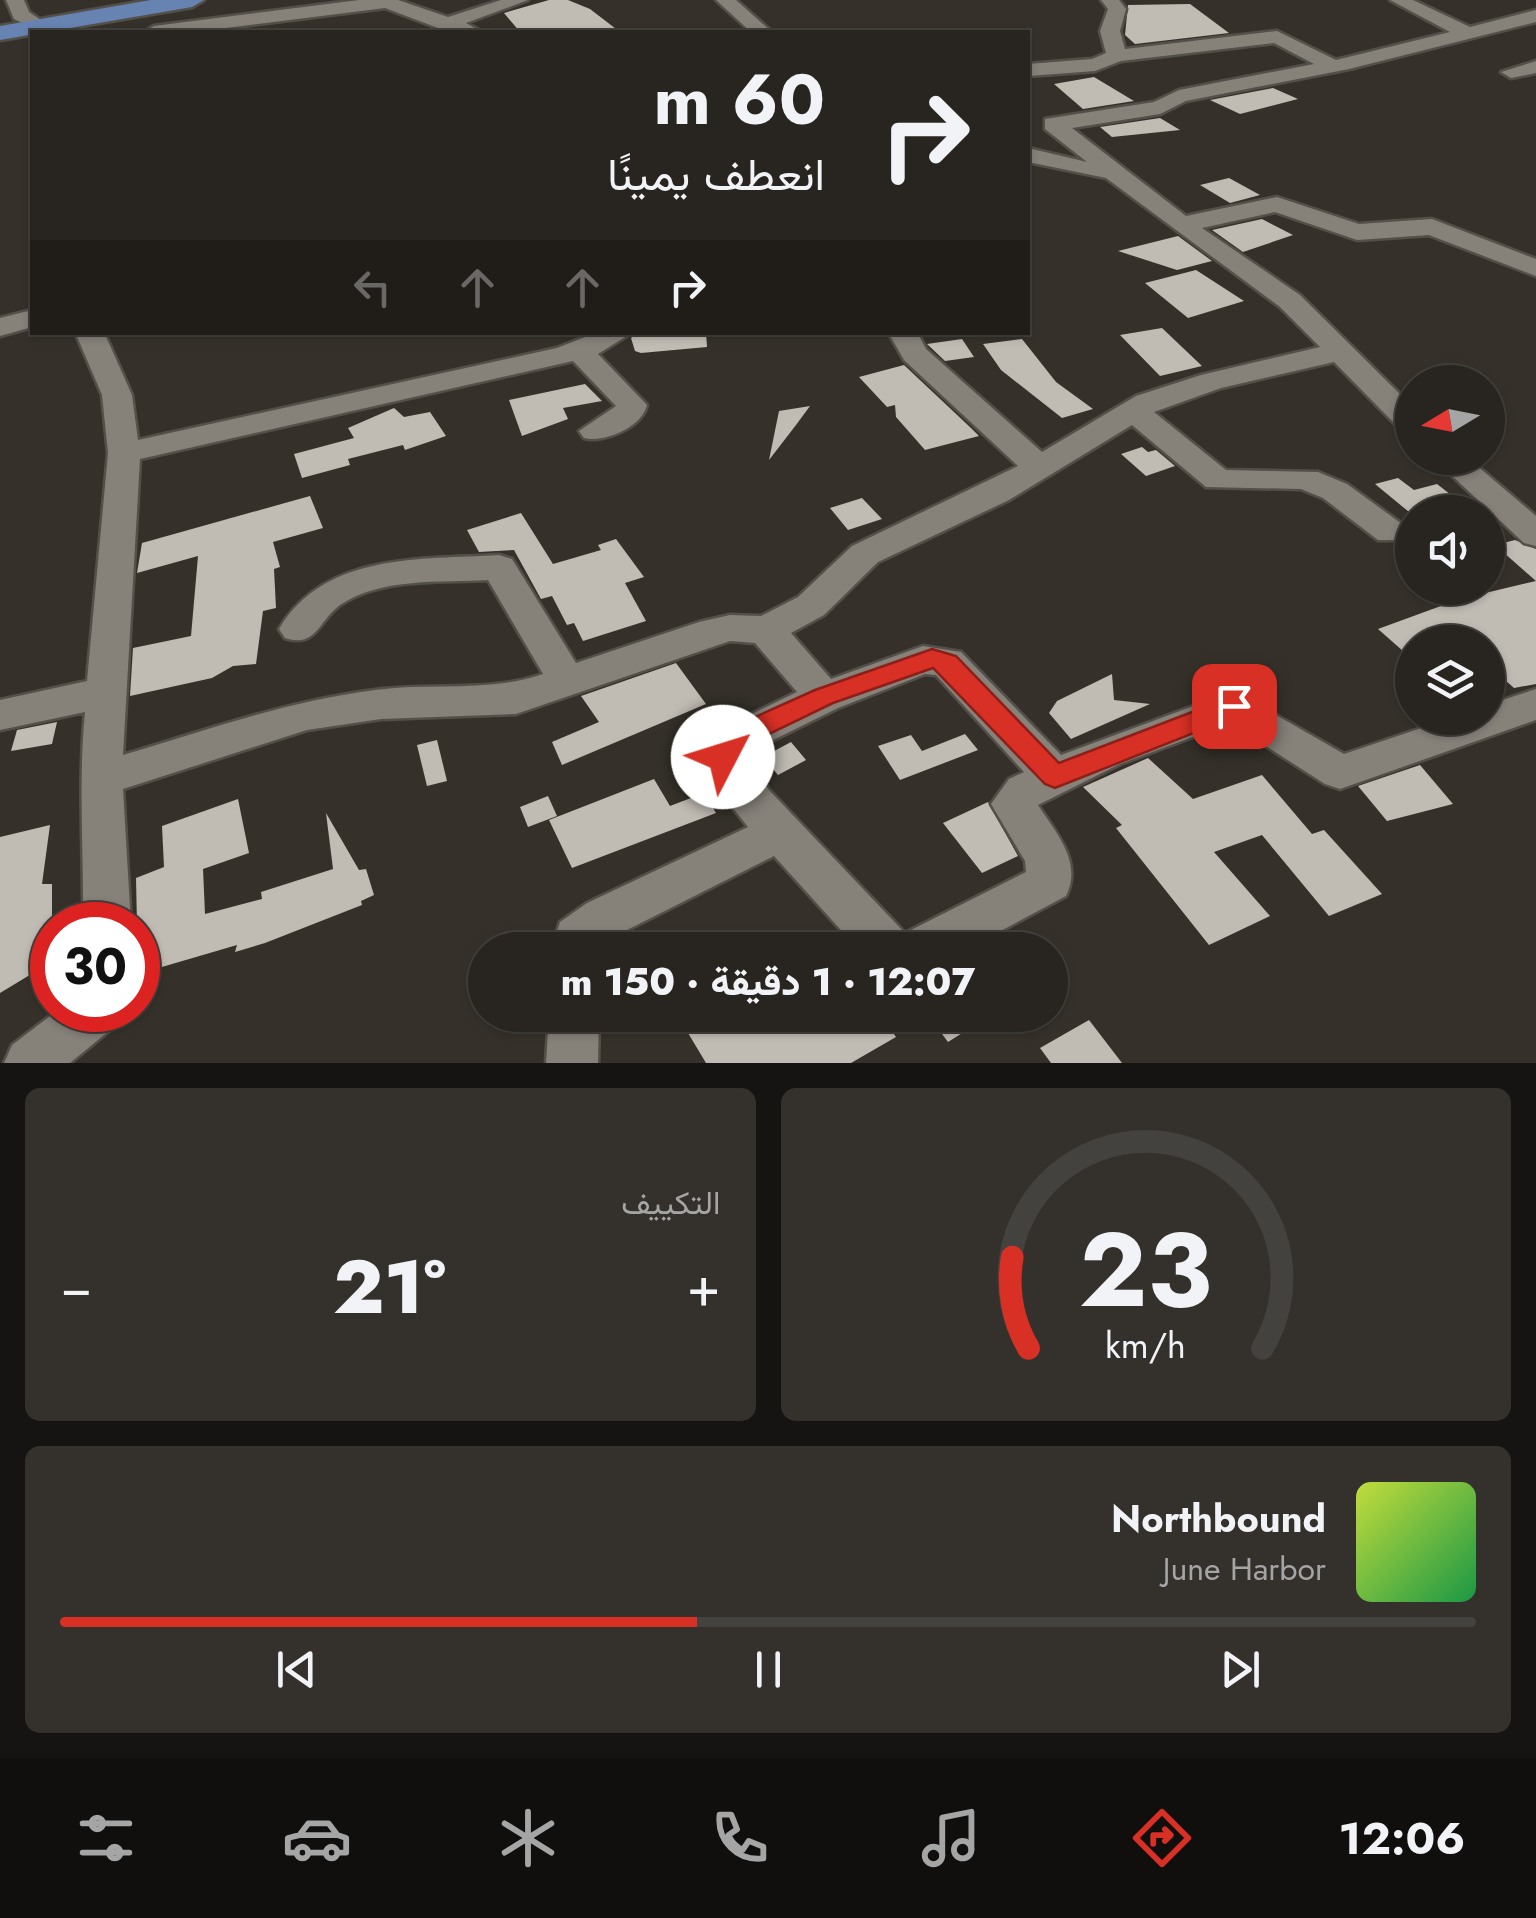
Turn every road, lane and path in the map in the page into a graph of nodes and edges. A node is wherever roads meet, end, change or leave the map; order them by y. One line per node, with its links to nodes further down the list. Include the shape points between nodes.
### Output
1 (15, 0): 10 (street, via 22,15)
2 (192, 0): 7 (main road)
3 (519, 0): 9 (street)
4 (725, 0): 14 (street)
5 (1110, 0): 17 (street, via 1118,9 1110,31)
6 (1399, 0): 16 (street)
7 (124, 12): 10 (main road); 11 (street)
8 (1533, 19): 16 (street)
9 (446, 24): 12 (street, via 386,2); 13 (street)
10 (41, 26): 15 (main road)
11 (150, 30)
12 (169, 30)
13 (466, 30)
14 (760, 30)
15 (0, 33)
16 (1467, 33): 18 (street)
17 (1117, 56): 18 (street, via 1277,37); 20 (street, via 1096,65)
18 (1332, 66): 23 (street, via 1179,96 1160,108 1054,122)
19 (1536, 67): 21 (street)
20 (1030, 70)
21 (1511, 72)
22 (1030, 129): 23 (street)
23 (1066, 138): 25 (street)
24 (1030, 156): 25 (street)
25 (1120, 178): 26 (street)
26 (1181, 225): 27 (street, via 1277,204 1357,232 1432,226); 34 (street, via 1290,301)
27 (1536, 268)
28 (30, 319): 29 (street)
29 (0, 328)
30 (90, 335): 38 (street, via 116,395)
31 (612, 335): 33 (street)
32 (904, 335): 39 (street, via 914,354)
33 (579, 350): 37 (street, via 632,405 630,414); 38 (street)
34 (1338, 352): 35 (street); 36 (street, via 1212,381)
35 (1395, 407)
36 (1134, 410): 39 (street); 41 (street, via 1218,480 1306,479)
37 (596, 431)
38 (124, 452): 46 (street)
39 (1040, 468): 44 (street, via 865,554 811,606)
40 (1468, 475): 42 (street)
41 (1390, 532)
42 (1536, 536)
43 (298, 630): 45 (street, via 326,597 380,574 499,567)
44 (766, 630): 45 (street, via 699,635); 47 (street)
45 (567, 682): 51 (street, via 495,703 380,704 306,715)
46 (106, 692): 49 (street); 51 (street)
47 (824, 696): 50 (street, via 940,659); 52 (street, via 723,746 740,784)
48 (1536, 704): 50 (street, via 1340,772 1234,706)
49 (0, 715)
50 (1055, 777): 56 (street, via 1013,804 1048,858 1050,882)
51 (100, 779): 53 (street)
52 (780, 832): 54 (street); 55 (street)
53 (107, 902)
54 (585, 932)
55 (873, 932)
56 (954, 932)
57 (69, 1032): 59 (street)
58 (573, 1032): 60 (street)
59 (30, 1063)
60 (572, 1063)

